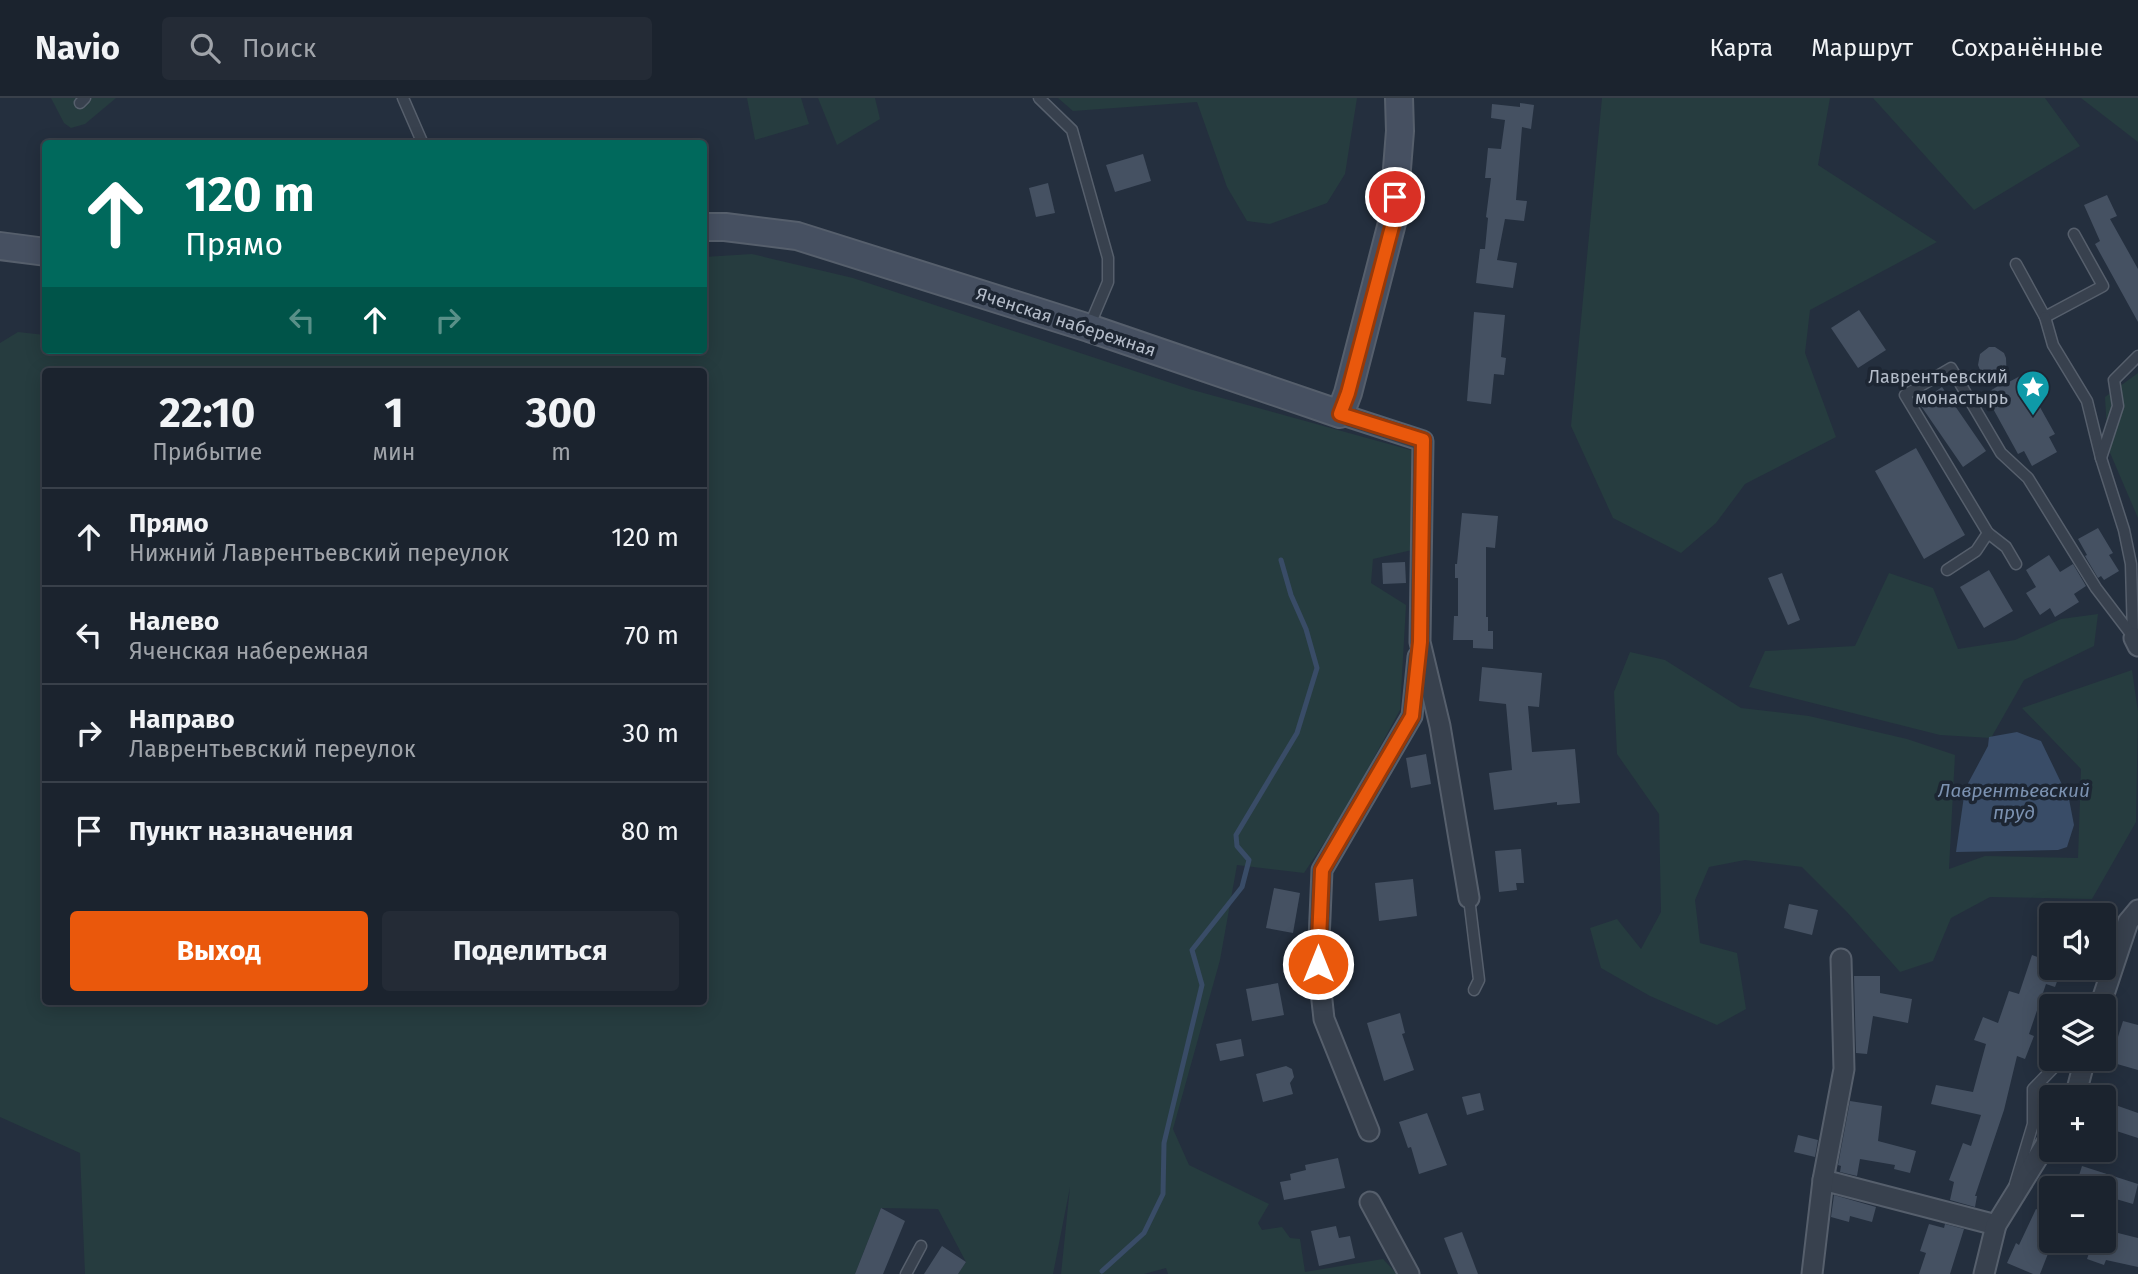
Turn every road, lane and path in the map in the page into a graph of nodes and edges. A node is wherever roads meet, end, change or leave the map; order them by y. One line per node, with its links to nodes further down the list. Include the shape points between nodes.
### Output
1 (403, 98): 4 (lane)
2 (1039, 98): 11 (lane, via 1072,130 1108,258 1108,282)
3 (1399, 98): 13 (street, via 1394,219)
4 (421, 140)
5 (707, 227): 11 (street, Яченская набережная, via 797,236)
6 (2074, 234): 10 (lane, via 2103,285)
7 (0, 246): 8 (street)
8 (42, 251)
9 (2016, 264): 10 (lane)
10 (2045, 317): 14 (lane, via 2053,345 2087,401)
11 (1089, 328): 13 (street, Яченская набережная)
12 (2138, 356): 14 (lane, via 2114,380 2118,406)
13 (1340, 414): 18 (street, Яченская набережная, via 1423,440)
14 (2101, 458): 19 (lane, via 2131,564)
15 (1988, 533): 16 (lane, via 2006,547); 17 (lane, via 1976,551); 19 (lane, via 1905,395 1951,368 2001,453 2028,478 2096,588)
16 (2016, 564)
17 (1947, 570)
18 (1420, 642): 20 (street, via 1440,726); 26 (street, via 1412,716 1322,870 1318,964 1324,1018)
19 (2136, 642)
20 (1469, 898): 23 (lane, via 1479,980)
21 (2138, 910): 24 (street, via 2129,922)
22 (1841, 959): 28 (street, via 1844,1069)
23 (1474, 990)
24 (2104, 994)
25 (2050, 1071): 29 (lane, via 2033,1089 2033,1124 2016,1176)
26 (1369, 1131)
27 (2039, 1156): 29 (street)
28 (1824, 1180): 31 (street); 35 (street)
29 (2015, 1195): 31 (street)
30 (1370, 1202): 34 (street)
31 (1996, 1225): 36 (street)
32 (921, 1246): 33 (lane)
33 (906, 1274)
34 (1409, 1274)
35 (1812, 1274)
36 (1984, 1274)

